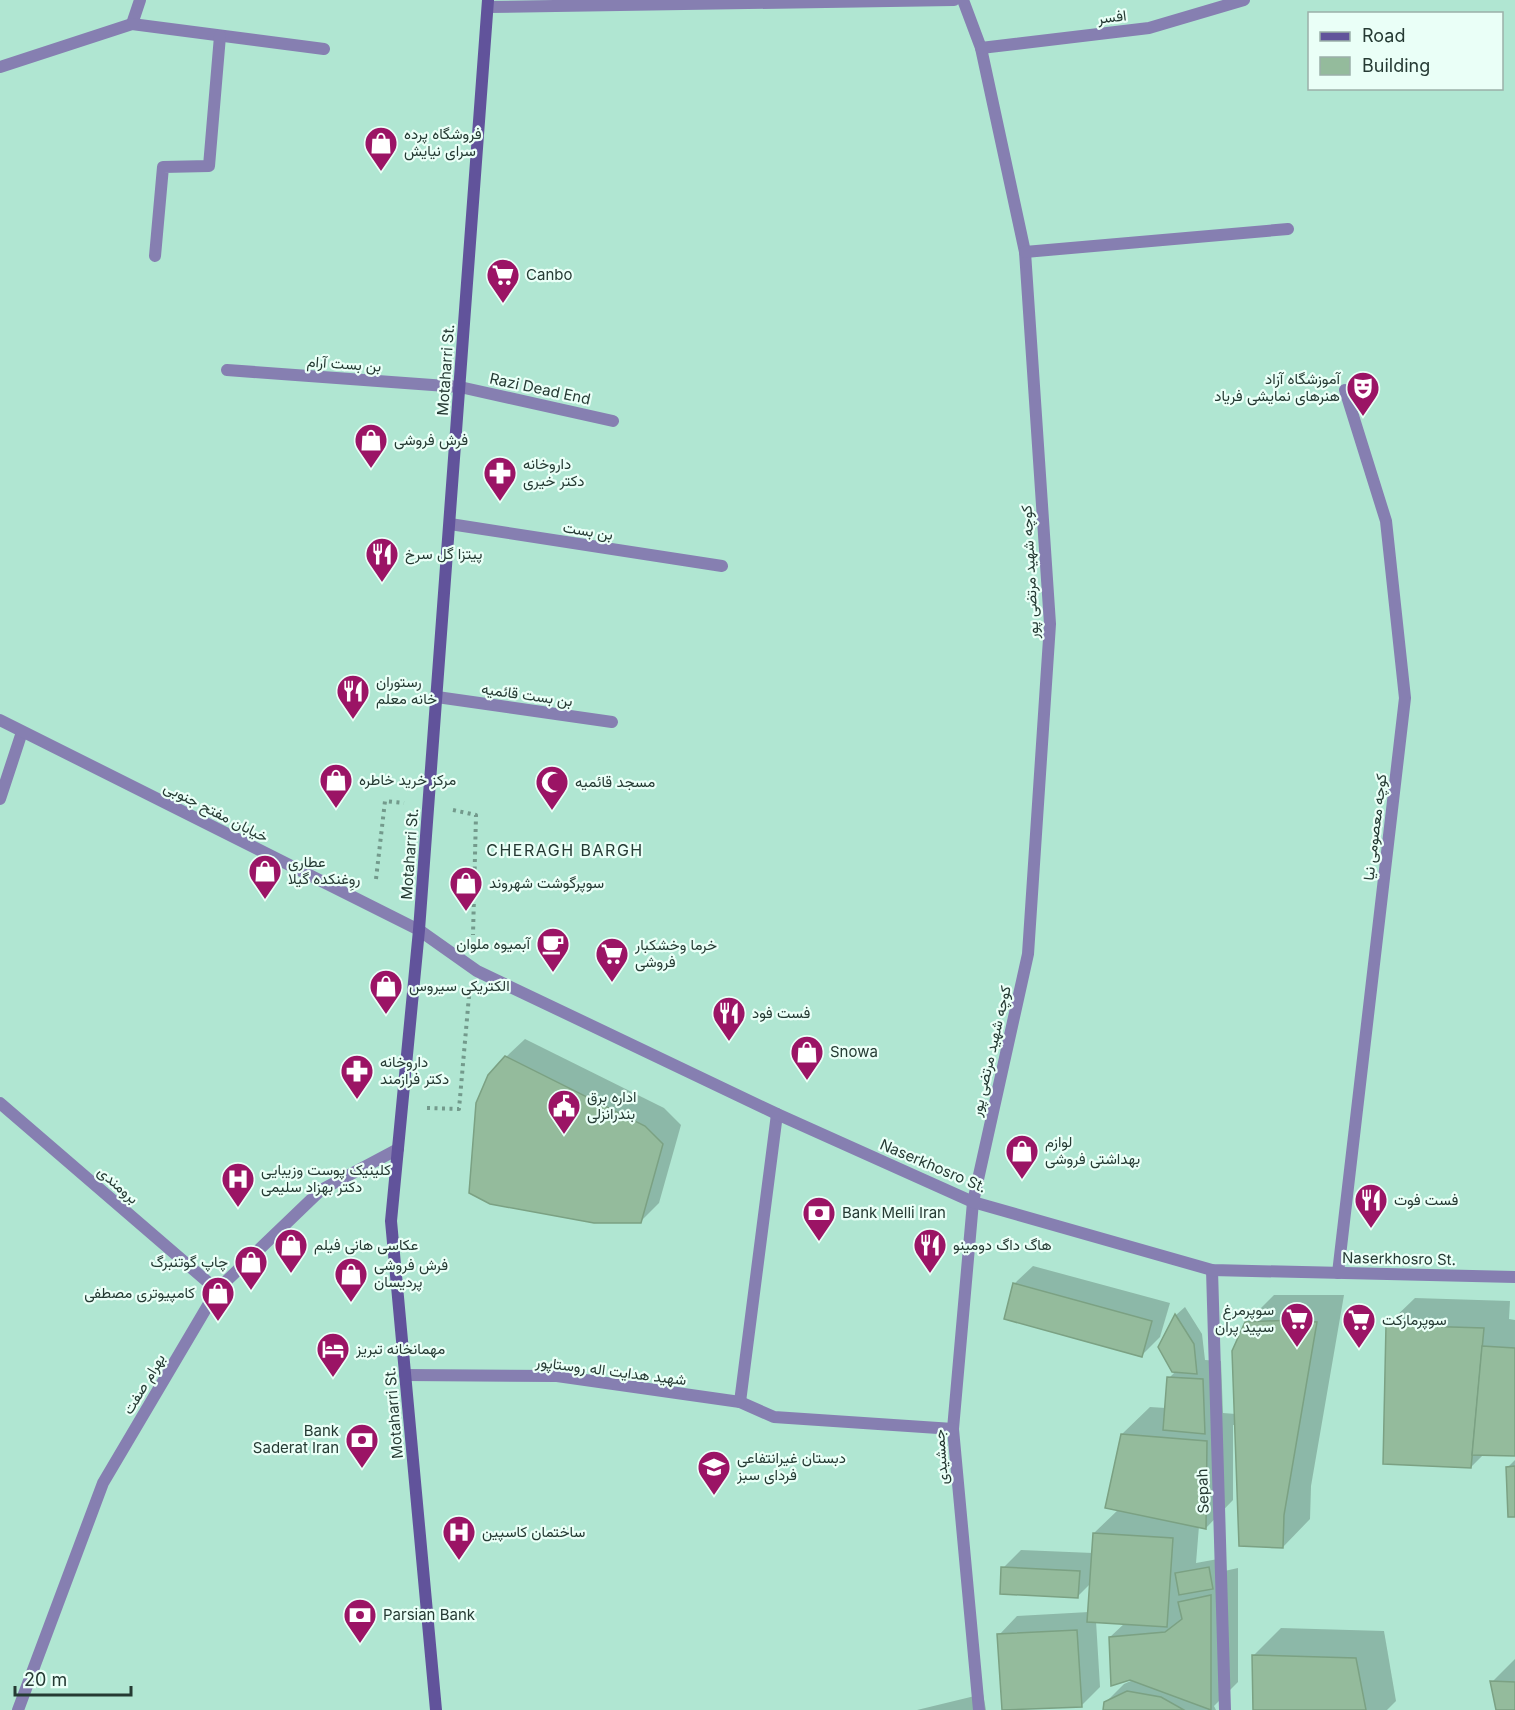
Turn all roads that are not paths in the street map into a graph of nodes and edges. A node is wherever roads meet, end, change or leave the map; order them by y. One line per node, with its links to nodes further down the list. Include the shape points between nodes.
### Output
1 (140, 0): 6 (street)
2 (954, 0): 5 (street)
3 (963, 0): 8 (street, کوچه شهید مرتضی پور)
4 (1244, 0): 8 (street, افسر, via 1149,28)
5 (488, 4): 15 (main road, Motaharri St.)
6 (132, 24): 7 (street); 10 (street)
7 (220, 36): 9 (street); 13 (street, via 209,166 163,168)
8 (981, 48): 12 (street, کوچه شهید مرتضی پور)
9 (324, 49)
10 (0, 67)
11 (1288, 229): 12 (street)
12 (1025, 252): 29 (street, کوچه شهید مرتضی پور, via 1050,624 1028,954)
13 (155, 256)
14 (227, 370): 15 (street, بن بست آرام)
15 (460, 387): 17 (street, Razi Dead End); 18 (main road, Motaharri St.)
16 (1345, 390): 31 (street, کوچه معصومی نیا, via 1386,521 1405,698)
17 (613, 420)
18 (450, 524): 19 (street, بن بست); 20 (main road, Motaharri St.)
19 (722, 566)
20 (437, 697): 22 (street, بن بست قائمیه); 25 (main road, Motaharri St.)
21 (0, 720): 23 (street, خیابان مفتح جنوبی)
22 (612, 722)
23 (22, 732): 24 (street); 25 (street, خیابان مفتح جنوبی)
24 (0, 799)
25 (419, 930): 27 (street, Naserkhosro St., via 477,971); 28 (main road, Motaharri St.)
26 (0, 1103): 33 (street, برومندی)
27 (777, 1114): 29 (street, Naserkhosro St.); 35 (street)
28 (398, 1149): 33 (street, بهرام صفت, via 321,1190); 34 (main road, Motaharri St., via 392,1221)
29 (973, 1202): 30 (street, Naserkhosro St.); 36 (street, جمشیدی)
30 (1212, 1270): 31 (street, Naserkhosro St.); 40 (street, Sepah)
31 (1338, 1273): 32 (street, Naserkhosro St.)
32 (1515, 1277)
33 (217, 1290): 37 (street, بهرام صفت, via 103,1483)
34 (405, 1375): 35 (street, شهید هدایت اله روستاپور, via 557,1376); 38 (main road, Motaharri St.)
35 (740, 1402): 36 (street, شهید هدایت اله روستاپور, via 774,1417)
36 (953, 1429): 39 (street, جمشیدی)
37 (18, 1710)
38 (436, 1710)
39 (979, 1710)
40 (1225, 1710)

